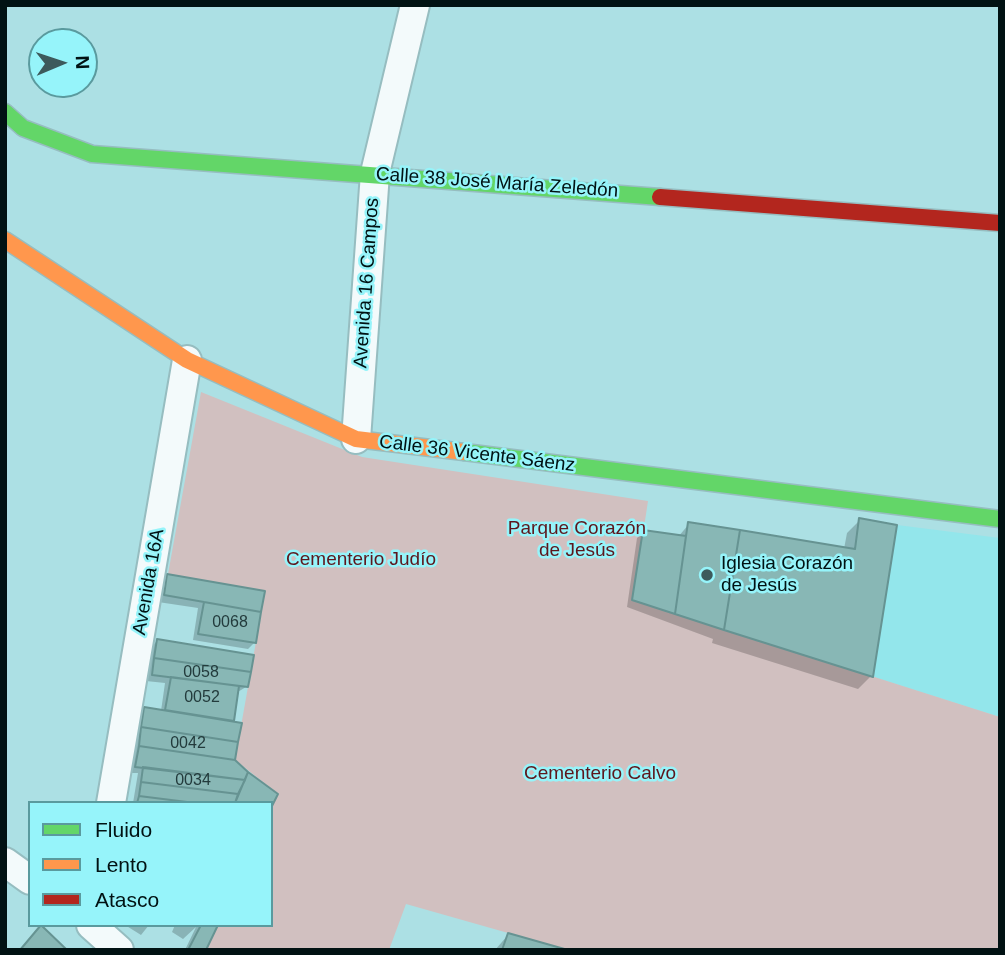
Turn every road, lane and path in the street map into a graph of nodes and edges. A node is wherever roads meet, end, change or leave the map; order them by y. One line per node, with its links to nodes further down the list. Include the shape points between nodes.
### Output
1 (415, 5): 3 (street, Avenida 16 Campos)
2 (5, 112): 3 (street, Calle 38 José María Zeledón, via 23,128 92,154)
3 (375, 173): 4 (street, Calle 38 José María Zeledón); 7 (street, Avenida 16 Campos)
4 (1000, 223)
5 (5, 240): 6 (street, Calle 36 Vicente Sáenz)
6 (187, 360): 7 (street, Calle 36 Vicente Sáenz); 9 (street, Avenida 16A)
7 (356, 439): 8 (street, Calle 36 Vicente Sáenz)
8 (1000, 519)
9 (111, 801)
10 (5, 862): 11 (street)
11 (28, 879)
12 (93, 927): 13 (street)
13 (119, 950)

